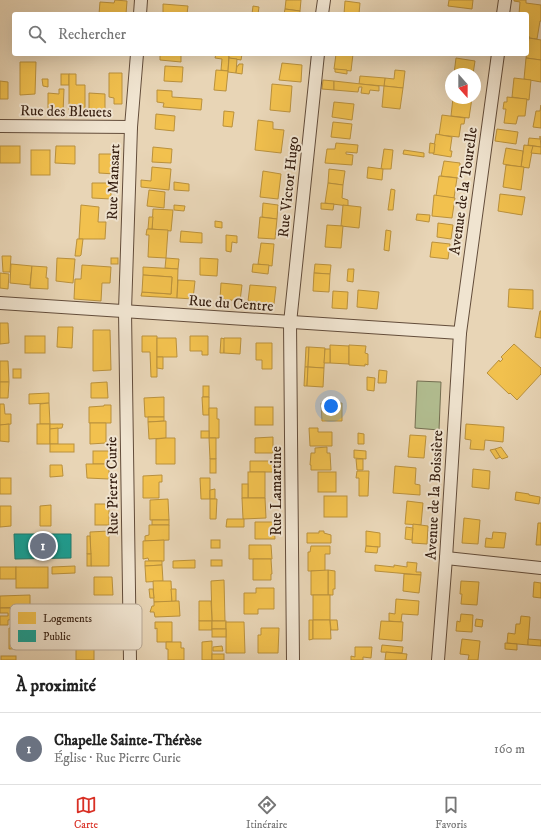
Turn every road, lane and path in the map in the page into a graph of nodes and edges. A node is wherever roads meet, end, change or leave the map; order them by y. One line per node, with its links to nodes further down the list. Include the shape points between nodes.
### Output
1 (141, 0): 4 (street)
2 (324, 0): 5 (street)
3 (505, 0): 6 (street)
4 (140, 12)
5 (322, 12)
6 (503, 12)
7 (137, 56): 11 (street, Rue Mansart)
8 (318, 56): 14 (street, Rue Victor Hugo)
9 (498, 56): 15 (street, Avenue de la Tourelle)
10 (0, 126): 11 (street, Rue des Bleuets)
11 (131, 127): 13 (street, Rue Mansart)
12 (0, 303): 13 (street, Rue du Centre)
13 (125, 312): 14 (street, Rue du Centre); 18 (street, Rue Pierre Curie)
14 (290, 323): 15 (street, Rue du Centre); 21 (street, Rue Lamartine)
15 (460, 333): 16 (street, Avenue de la Boissière)
16 (446, 558): 17 (street); 22 (street, Avenue de la Boissière)
17 (541, 568)
18 (129, 604)
19 (130, 650): 20 (street, Rue Pierre Curie)
20 (130, 660)
21 (293, 660)
22 (438, 660)

